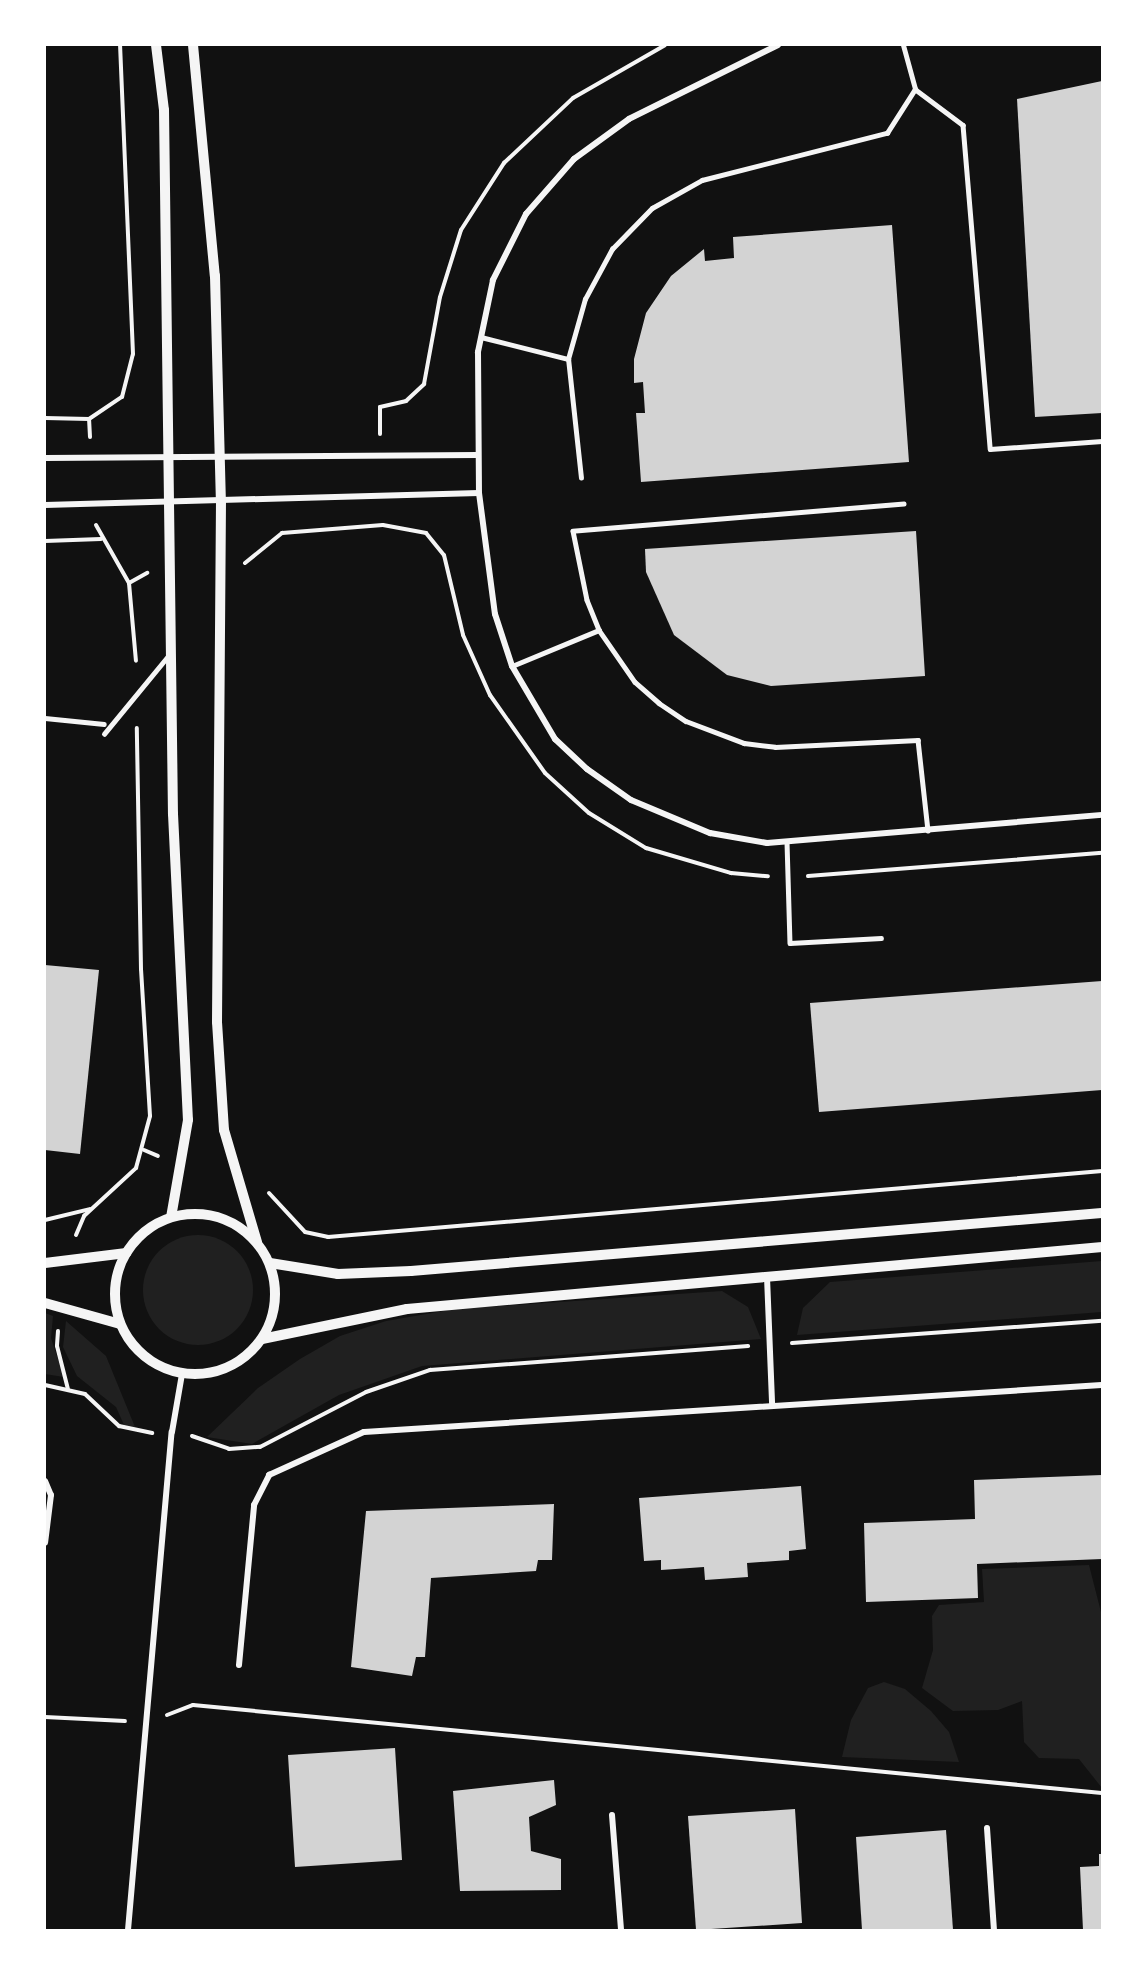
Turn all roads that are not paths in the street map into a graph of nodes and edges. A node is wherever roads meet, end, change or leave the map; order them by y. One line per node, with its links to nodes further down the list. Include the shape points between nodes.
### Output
1 (156, 45): 10 (street, via 164,110)
2 (193, 45): 11 (street, via 215,276)
3 (778, 45): 6 (street, via 629,119 574,159 526,214 493,280)
4 (903, 45): 5 (lane)
5 (915, 89): 7 (lane, via 887,133 702,180 652,208 612,249 597,276); 8 (lane, via 963,125 990,449)
6 (480, 337): 7 (lane); 9 (street)
7 (568, 359): 13 (lane)
8 (1102, 441)
9 (478, 455): 11 (street); 14 (street)
10 (166, 456): 11 (street); 12 (street); 16 (street)
11 (220, 456): 15 (street)
12 (45, 458)
13 (580, 478)
14 (479, 493): 15 (street); 21 (street, via 495,614)
15 (221, 501): 16 (street); 31 (street, via 217,1022 224,1130)
16 (166, 503): 18 (street); 20 (street)
17 (904, 504): 19 (lane, via 573,531 586,600)
18 (45, 505)
19 (599, 630): 21 (lane); 26 (lane, via 635,682 659,704 714,734 775,747 918,740)
20 (170, 654): 24 (lane); 30 (street, via 188,1120)
21 (512, 666): 27 (street, via 555,739 632,800 710,834)
22 (45, 718): 23 (lane)
23 (104, 724)
24 (104, 734)
25 (1102, 815): 26 (street)
26 (928, 830): 27 (street)
27 (787, 842): 28 (lane, via 790,943)
28 (881, 938)
29 (1102, 1213): 35 (street, via 411,1271 338,1274)
30 (171, 1218): 31 (street, via 189,1214 226,1220); 33 (street, via 137,1238)
31 (256, 1242): 35 (street)
32 (1102, 1246): 36 (street)
33 (126, 1253): 34 (street); 38 (street, via 114,1288)
34 (45, 1263)
35 (270, 1263): 39 (street, via 276,1302)
36 (767, 1273): 39 (street, via 408,1309); 42 (street)
37 (45, 1303): 38 (street)
38 (120, 1324): 40 (street, via 134,1347 156,1365)
39 (262, 1339): 40 (street, via 228,1369)
40 (182, 1374): 48 (street, via 172,1432)
41 (1102, 1385): 42 (street)
42 (772, 1404): 45 (street, via 364,1432 324,1447 269,1475 254,1505)
43 (45, 1481): 44 (street, via 51,1495)
44 (45, 1543)
45 (239, 1665)
46 (612, 1815): 51 (street)
47 (987, 1828): 52 (street)
48 (130, 1920): 49 (street); 50 (street)
49 (128, 1930)
50 (133, 1930)
51 (621, 1930)
52 (994, 1930)

